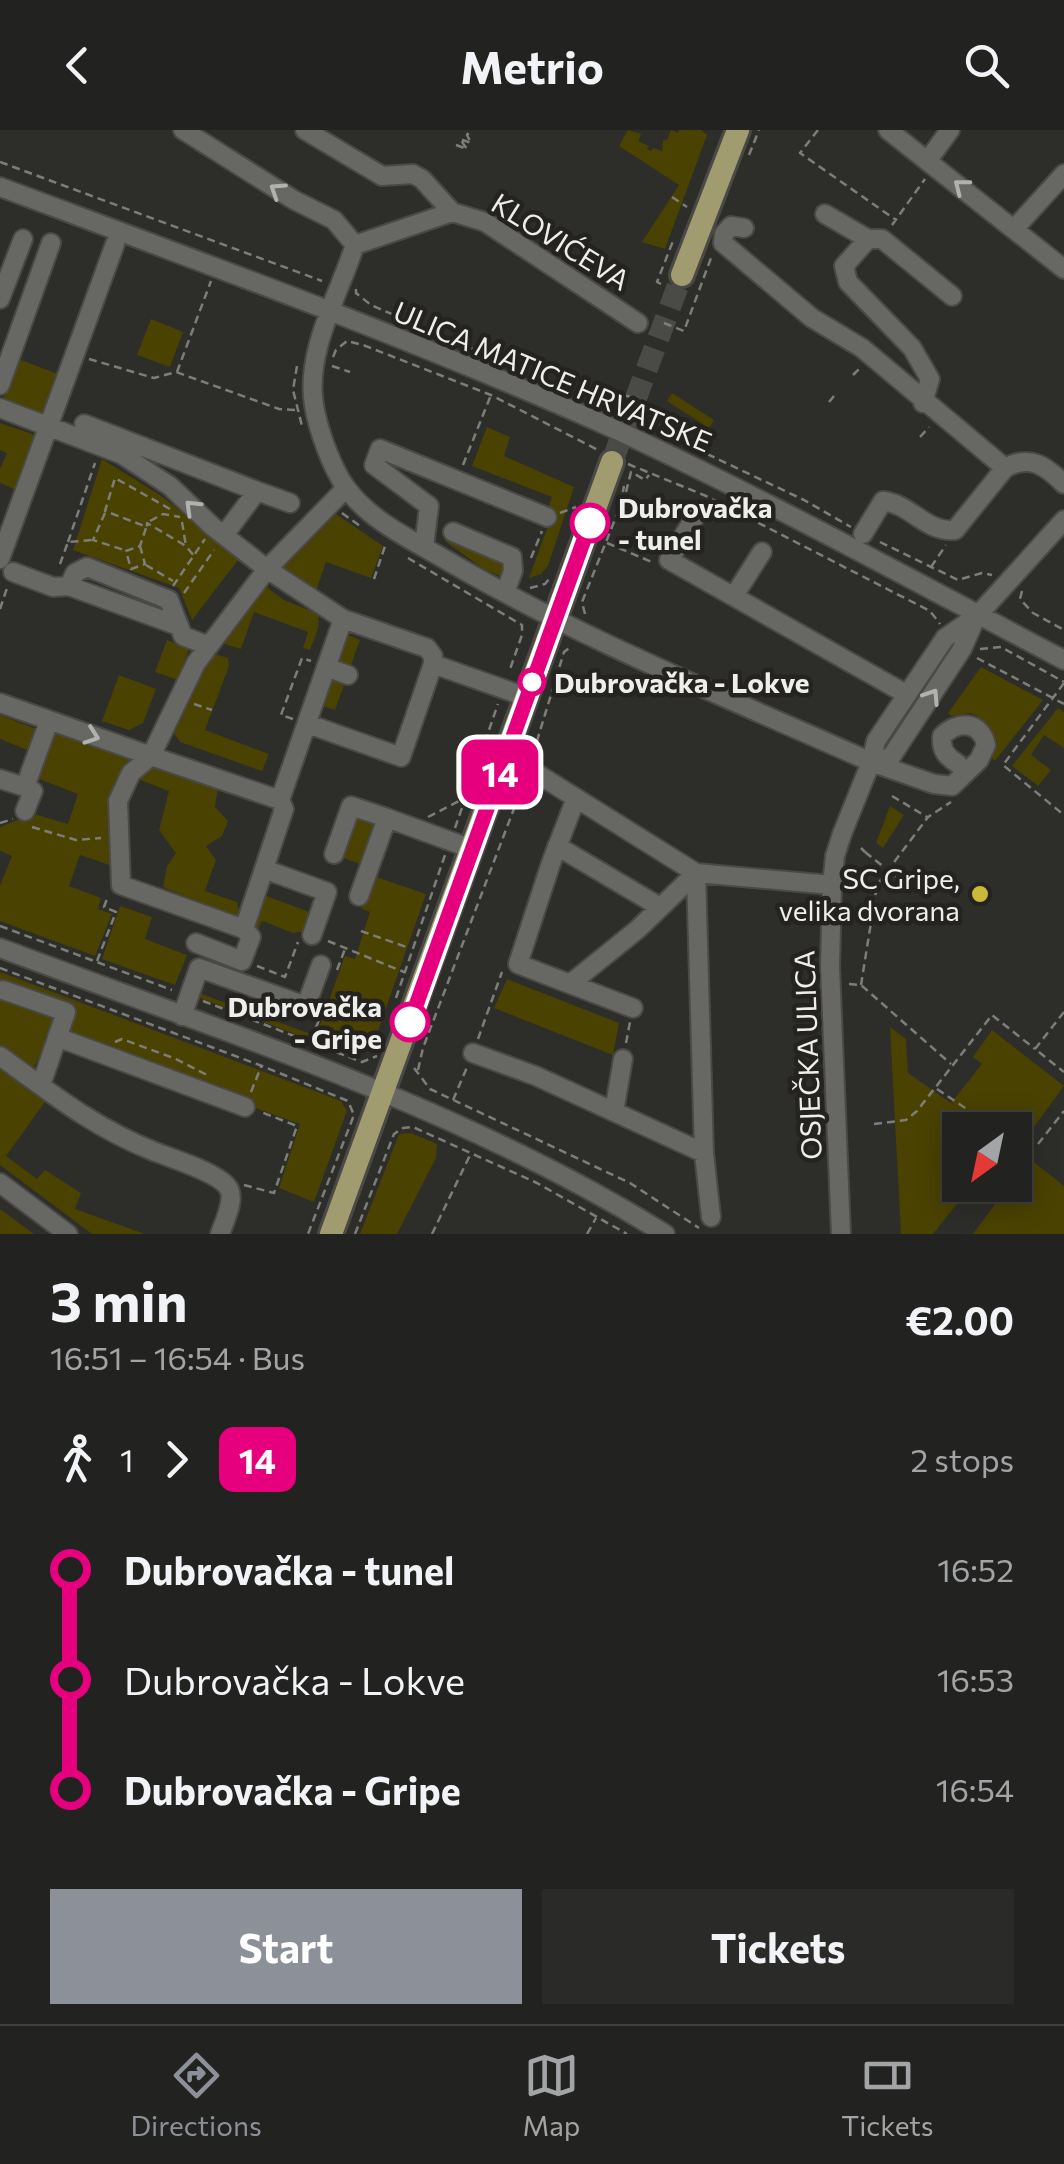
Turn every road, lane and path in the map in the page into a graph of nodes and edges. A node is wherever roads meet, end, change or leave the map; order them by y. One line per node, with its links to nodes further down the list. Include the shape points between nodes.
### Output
1 (183, 130): 25 (street, one-way to 1, via 334,220)
2 (305, 130): 15 (street, KLOVIĆEVA, via 382,176 414,174)
3 (470, 130): 8 (path, via 471,143 460,139 467,149)
4 (738, 130): 30 (main road)
5 (818, 130): 17 (path, via 800,153)
6 (888, 130): 10 (street)
7 (950, 130): 10 (street)
8 (456, 145)
9 (0, 162): 29 (path)
10 (931, 162): 17 (path); 19 (street, one-way to 10)
11 (1064, 174): 19 (street)
12 (0, 187): 33 (street, ULICA MATICE HRVATSKE)
13 (672, 198): 14 (path)
14 (688, 208)
15 (452, 212): 25 (street, KLOVIĆEVA); 34 (street, KLOVIĆEVA, via 485,222)
16 (826, 214): 21 (street)
17 (896, 220): 21 (path)
18 (744, 228): 45 (street, via 727,229 725,246)
19 (1015, 228): 27 (street)
20 (23, 239): 32 (street)
21 (875, 239): 31 (street); 45 (street, via 844,266 848,282 912,348 930,379)
22 (673, 241): 30 (path, via 657,282)
23 (51, 243): 39 (street)
24 (115, 244): 36 (street)
25 (355, 245): 33 (street)
26 (711, 258): 30 (path)
27 (1064, 269)
28 (211, 279): 37 (path)
29 (328, 283)
30 (684, 288): 35 (path, via 684,331)
31 (952, 296)
32 (0, 300)
33 (331, 312): 56 (street, via 312,377 314,408); 96 (street, ULICA MATICE HRVATSKE, via 643,443)
34 (638, 323)
35 (664, 323)
36 (74, 353): 37 (path, via 154,378); 49 (street)
37 (176, 372): 47 (path)
38 (350, 372): 41 (path, via 330,368 346,342)
39 (0, 386)
40 (615, 394): 43 (path, via 607,390)
41 (491, 395): 51 (path); 52 (path)
42 (834, 396): 44 (path)
43 (638, 398)
44 (829, 402)
45 (924, 402): 53 (street)
46 (0, 408): 49 (street)
47 (297, 410)
48 (84, 424): 57 (street)
49 (47, 425): 50 (street); 85 (street)
50 (101, 446): 69 (street, one-way to 50, via 170,486); 73 (path)
51 (469, 450)
52 (615, 461): 54 (path); 58 (path); 97 (main road)
53 (1004, 468): 55 (street, via 1017,461 1042,464); 68 (street)
54 (650, 474): 58 (path, via 645,480 631,472); 104 (path, via 930,611)
55 (1064, 484)
56 (346, 488): 78 (street); 87 (street)
57 (257, 491): 59 (street); 69 (street)
58 (626, 492): 74 (path)
59 (290, 503)
60 (577, 507): 66 (path)
61 (105, 512): 63 (path, via 114,478); 67 (path); 72 (path)
62 (696, 515): 83 (street)
63 (182, 517): 67 (path, via 163,514); 77 (path)
64 (547, 517): 78 (street, via 380,450 374,465 429,506); 82 (path)
65 (1064, 520): 96 (street, OSJEČKA ULICA)
66 (571, 523)
67 (147, 525): 76 (path); 77 (path)
68 (956, 530): 71 (street, via 931,527 884,502); 86 (path)
69 (218, 531): 81 (path); 87 (street); 93 (path, via 184,593)
70 (453, 532): 92 (street, via 512,556)
71 (863, 534)
72 (93, 540): 73 (path); 79 (path)
73 (68, 542): 90 (path)
74 (607, 543): 83 (path, via 658,565); 98 (path, via 582,602)
75 (386, 545): 89 (path)
76 (140, 546): 79 (path); 84 (path)
77 (186, 546): 81 (path)
78 (424, 547): 92 (street)
79 (126, 551): 84 (path, via 132,568)
80 (762, 552): 94 (street)
81 (194, 556): 93 (path)
82 (531, 558)
83 (669, 560): 94 (street)
84 (145, 564): 93 (path)
85 (7, 565): 90 (street); 95 (path)
86 (930, 568)
87 (268, 569): 99 (street); 106 (street)
88 (554, 572): 92 (path, via 545,584)
89 (374, 579)
90 (61, 586): 93 (street, via 87,566); 100 (street)
91 (1023, 589): 101 (path, via 1025,607)
92 (507, 590): 97 (street)
93 (169, 594): 100 (street)
94 (734, 596): 116 (street)
95 (0, 609)
96 (978, 615): 104 (street, OSJEČKA ULICA); 110 (street, ULICA MATICE HRVATSKE); 127 (street, OSJEČKA ULICA, one-way to 96, via 892,756)
97 (554, 618): 118 (main road); 127 (street)
98 (590, 619)
99 (343, 620): 111 (street, via 427,648); 112 (street)
100 (179, 626): 106 (street, via 183,636)
101 (1064, 630)
102 (522, 634): 103 (path)
103 (528, 637)
104 (945, 638): 116 (street, OSJEČKA ULICA)
105 (578, 645): 129 (path, via 564,652)
106 (208, 646): 117 (street)
107 (517, 648): 108 (path)
108 (523, 652)
109 (302, 658): 123 (path)
110 (1064, 660)
111 (433, 664): 115 (street); 125 (street, via 401,757)
112 (326, 667): 113 (street); 125 (street)
113 (348, 674)
114 (1064, 683): 119 (path); 119 (path, via 1001,647 983,647 972,656)
115 (503, 690): 118 (street); 133 (path)
116 (906, 694): 127 (street, OSJEČKA ULICA, via 876,740)
117 (179, 698): 122 (path); 126 (street)
118 (526, 698): 143 (main road)
119 (1053, 698): 121 (path); 138 (path, via 1003,764)
120 (0, 703): 124 (street)
121 (1064, 704)
122 (212, 710)
123 (281, 715)
124 (49, 720): 126 (street, one-way to 126); 131 (street)
125 (308, 724): 136 (street)
126 (150, 756): 136 (street); 142 (street, via 131,773 118,801)
127 (871, 762): 128 (street, via 952,786 986,746 966,724 942,736 941,748); 150 (street, OSJEČKA ULICA, via 835,856)
128 (958, 764)
129 (528, 768): 134 (street); 154 (path)
130 (0, 778): 131 (street)
131 (25, 788): 137 (street, via 32,790)
132 (892, 796): 140 (path)
133 (466, 798): 141 (path); 143 (path)
134 (576, 798): 144 (street); 148 (street)
135 (954, 799): 140 (path)
136 (280, 800): 147 (street, via 284,809)
137 (18, 815): 142 (path, via 76,840)
138 (1064, 815)
139 (387, 818): 141 (street); 146 (street, via 351,806); 152 (street)
140 (928, 818): 178 (path, via 877,885 861,985)
141 (409, 826): 143 (street)
142 (119, 836): 156 (street, via 122,885)
143 (461, 845): 161 (path); 184 (main road)
144 (558, 846): 153 (street); 166 (street, via 518,964)
145 (863, 850): 149 (path, bridge)
146 (334, 854)
147 (264, 869): 156 (street); 158 (street, via 327,892)
148 (696, 873): 150 (street); 153 (street); 193 (street)
149 (904, 883)
150 (832, 885): 207 (street, OSJEČKA ULICA)
151 (110, 892): 162 (path, via 104,907 116,912)
152 (360, 896)
153 (660, 908): 166 (street)
154 (472, 919): 155 (path); 185 (path, via 416,1069 428,1092)
155 (480, 922)
156 (244, 929): 159 (street, via 251,937 242,960)
157 (361, 931): 161 (path)
158 (312, 935)
159 (196, 943)
160 (0, 948): 171 (street)
161 (411, 949): 168 (path)
162 (96, 962)
163 (321, 964): 171 (street, via 314,1009 199,968)
164 (0, 968): 179 (path)
165 (503, 969): 175 (path)
166 (570, 984): 169 (street)
167 (3, 990): 172 (street, via 66,1012)
168 (394, 1004)
169 (633, 1008)
170 (1064, 1012): 173 (path)
171 (182, 1016): 184 (street)
172 (57, 1037): 174 (street); 181 (street)
173 (1035, 1049): 178 (path, via 992,1015); 180 (path)
174 (97, 1052): 183 (street); 183 (path, via 122,1039 176,1058 208,1075)
175 (473, 1053): 185 (path); 188 (street)
176 (0, 1056): 181 (street)
177 (623, 1060): 188 (street)
178 (952, 1065): 182 (path)
179 (262, 1066): 186 (path); 200 (path, via 348,1100 354,1115)
180 (1064, 1072)
181 (41, 1086): 195 (street, via 114,1135)
182 (935, 1088): 189 (path); 190 (path, via 906,1120)
183 (202, 1091): 186 (street)
184 (385, 1092): 201 (main road); 206 (street, via 526,1155)
185 (453, 1101): 197 (path)
186 (245, 1107): 195 (path, via 297,1126 274,1193)
187 (1064, 1111): 191 (path)
188 (614, 1112): 193 (street)
189 (970, 1112)
190 (874, 1124)
191 (1038, 1144)
192 (472, 1152): 196 (path); 202 (path, via 414,1126 392,1133); 203 (path)
193 (704, 1153): 197 (street)
194 (0, 1183): 198 (street)
195 (228, 1186): 199 (street)
196 (598, 1215): 204 (path); 205 (path)
197 (709, 1225)
198 (68, 1234)
199 (220, 1234)
200 (308, 1234)
201 (331, 1234)
202 (355, 1234)
203 (432, 1234)
204 (587, 1234)
205 (627, 1234)
206 (666, 1234)
207 (841, 1234)

